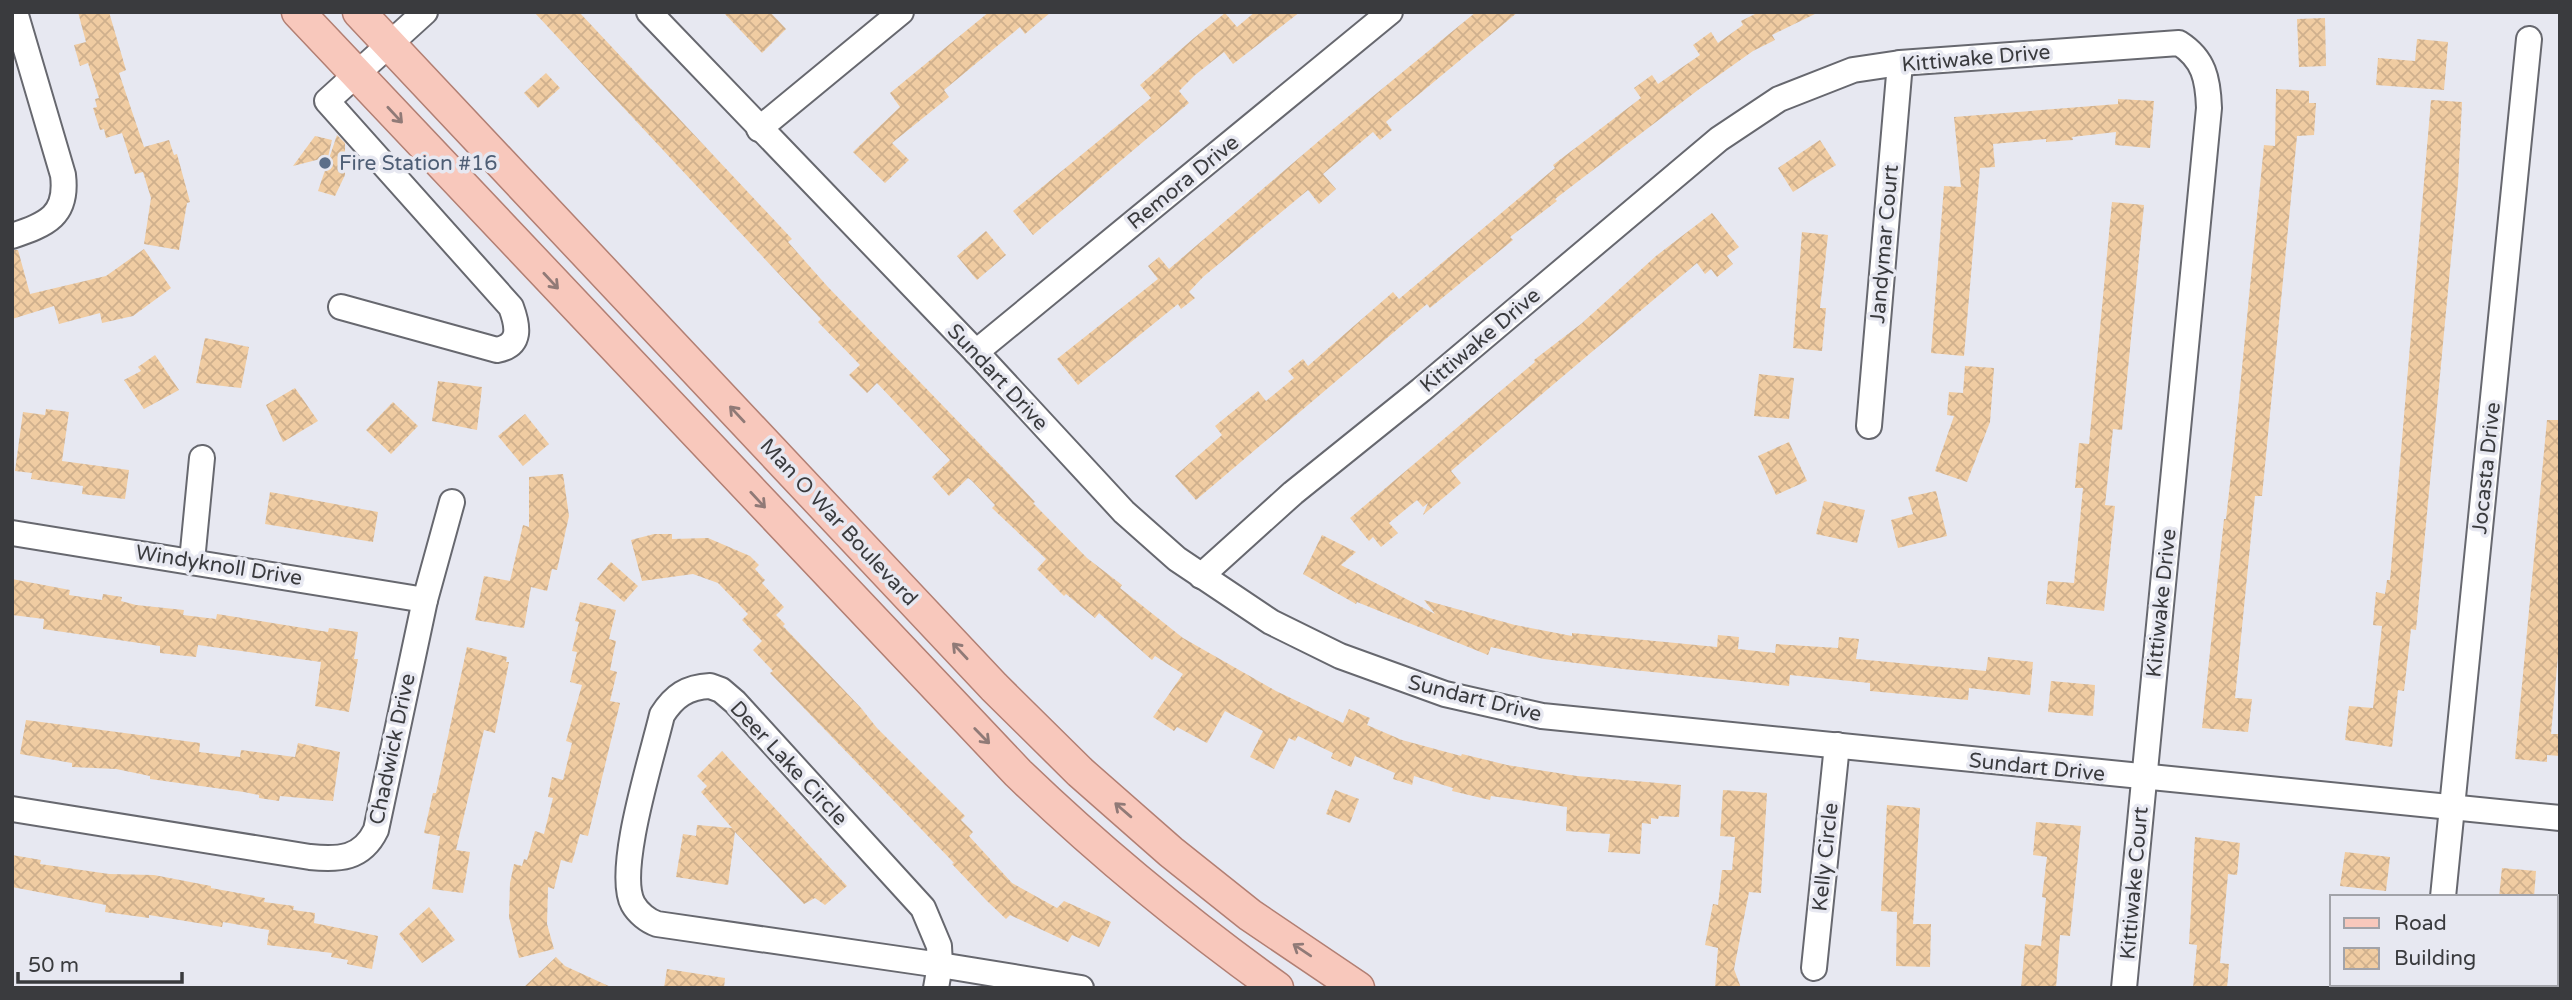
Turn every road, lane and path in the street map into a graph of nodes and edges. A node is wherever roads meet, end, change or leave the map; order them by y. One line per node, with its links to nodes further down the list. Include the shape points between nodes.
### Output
1 (15, 12): 13 (street, via 64,175 65,193 47,222)
2 (298, 12): 11 (main road, Man O War Boulevard)
3 (359, 12): 9 (main road, Man O War Boulevard)
4 (425, 12): 9 (street)
5 (649, 12): 12 (street, Sundart Drive)
6 (901, 12): 12 (street)
7 (1390, 12): 15 (street, Remora Drive)
8 (2529, 39): 25 (street, Jocasta Drive)
9 (390, 45): 11 (street); 33 (main road, Man O War Boulevard, one-way to 9, via 1250,915 1080,772)
10 (1900, 63): 16 (street, Jandymar Court); 21 (street, Kittiwake Drive, via 1830,78 1746,119 1303,484); 24 (street, Kittiwake Drive, via 2179,43 2194,53 2203,67 2209,108)
11 (357, 74): 14 (street, via 327,101 511,307 518,326 515,341 497,350); 32 (main road, Man O War Boulevard, one-way to 32, via 1018,773 1136,880)
12 (759, 129): 15 (street, Sundart Drive)
13 (12, 236)
14 (341, 307)
15 (976, 352): 21 (street, Sundart Drive, via 1124,512)
16 (1869, 426)
17 (202, 458): 20 (street)
18 (452, 502): 22 (street, Chadwick Drive)
19 (12, 533): 20 (street, Windyknoll Drive)
20 (192, 561): 22 (street, Windyknoll Drive)
21 (1201, 576): 23 (street, Sundart Drive, via 1271,622 1340,656 1444,694 1542,716)
22 (425, 600): 26 (street, Chadwick Drive, via 376,830 359,853 310,857)
23 (1837, 745): 24 (street, Sundart Drive); 29 (street, Kelly Circle)
24 (2144, 779): 25 (street, Sundart Drive); 34 (street, Kittiwake Court)
25 (2451, 807): 27 (street, Sundart Drive); 28 (street, Jocasta Drive)
26 (12, 809)
27 (2560, 818)
28 (2443, 895)
29 (1814, 968)
30 (938, 976): 30 (street, Deer Lake Circle, via 648,921 633,904 628,868 662,715 672,699 697,687 710,687 735,702 923,908 936,938); 31 (street, Deer Lake Circle)
31 (1081, 988)
32 (1277, 988)
33 (1358, 988)
34 (2124, 988)

